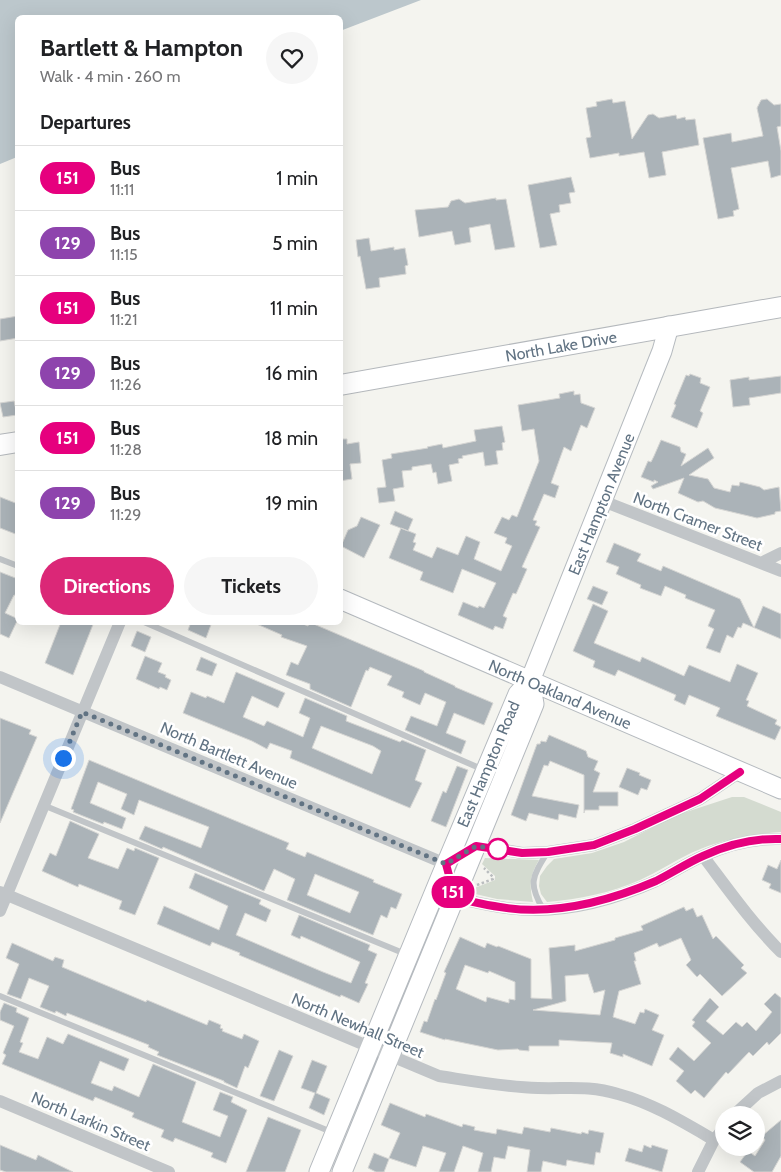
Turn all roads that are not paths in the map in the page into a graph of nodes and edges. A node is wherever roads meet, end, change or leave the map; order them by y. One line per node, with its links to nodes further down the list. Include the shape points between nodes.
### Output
1 (781, 306): 2 (main road, North Lake Drive)
2 (669, 326): 3 (main road, North Lake Drive); 6 (main road, East Hampton Avenue)
3 (343, 384)
4 (15, 442): 5 (main road)
5 (0, 445)
6 (603, 501): 9 (street, North Cramer Street); 16 (main road, East Hampton Avenue)
7 (781, 553): 9 (street)
8 (0, 559): 10 (lane)
9 (762, 563): 11 (street, North Cramer Street)
10 (15, 565)
11 (781, 571)
12 (343, 600): 16 (main road, North Oakland Avenue)
13 (119, 625): 17 (street)
14 (151, 625): 18 (lane)
15 (0, 677): 17 (street, North Bartlett Avenue)
16 (530, 681): 18 (main road, East Hampton Road, via 518,694); 19 (main road, North Oakland Avenue); 23 (main road, East Hampton Road, via 534,704)
17 (82, 712): 21 (street); 26 (street, North Bartlett Avenue)
18 (485, 771): 26 (main road, East Hampton Road)
19 (740, 772): 20 (main road, North Oakland Avenue); 24 (street, via 700,799 635,829 594,845)
20 (781, 788)
21 (44, 805): 27 (street); 32 (lane)
22 (781, 839): 25 (street, via 743,842)
23 (476, 846): 24 (street, via 522,853); 26 (street); 28 (main road, East Hampton Road)
24 (548, 852): 29 (lane, via 536,870 534,880 535,895)
25 (703, 856): 29 (street, via 607,900); 31 (street, via 735,900)
26 (446, 864): 28 (street); 32 (main road, East Hampton Road)
27 (3, 894): 30 (street); 34 (street, North Newhall Street)
28 (455, 898): 29 (street, via 501,908); 35 (main road, East Hampton Road)
29 (544, 909)
30 (0, 911)
31 (781, 952)
32 (408, 955): 34 (main road, East Hampton Road)
33 (0, 996): 39 (lane)
34 (371, 1048): 35 (street, North Newhall Street); 39 (main road, East Hampton Road)
35 (391, 1056): 40 (street, North Newhall Street, via 448,1078 538,1088 587,1087 617,1093 650,1105); 43 (main road, East Hampton Road)
36 (781, 1081): 38 (street, via 758,1093)
37 (0, 1101): 41 (street, North Larkin Street)
38 (744, 1106)
39 (335, 1134): 42 (main road, East Hampton Road)
40 (714, 1140): 44 (street)
41 (169, 1172)
42 (319, 1172)
43 (342, 1172)
44 (698, 1172)

